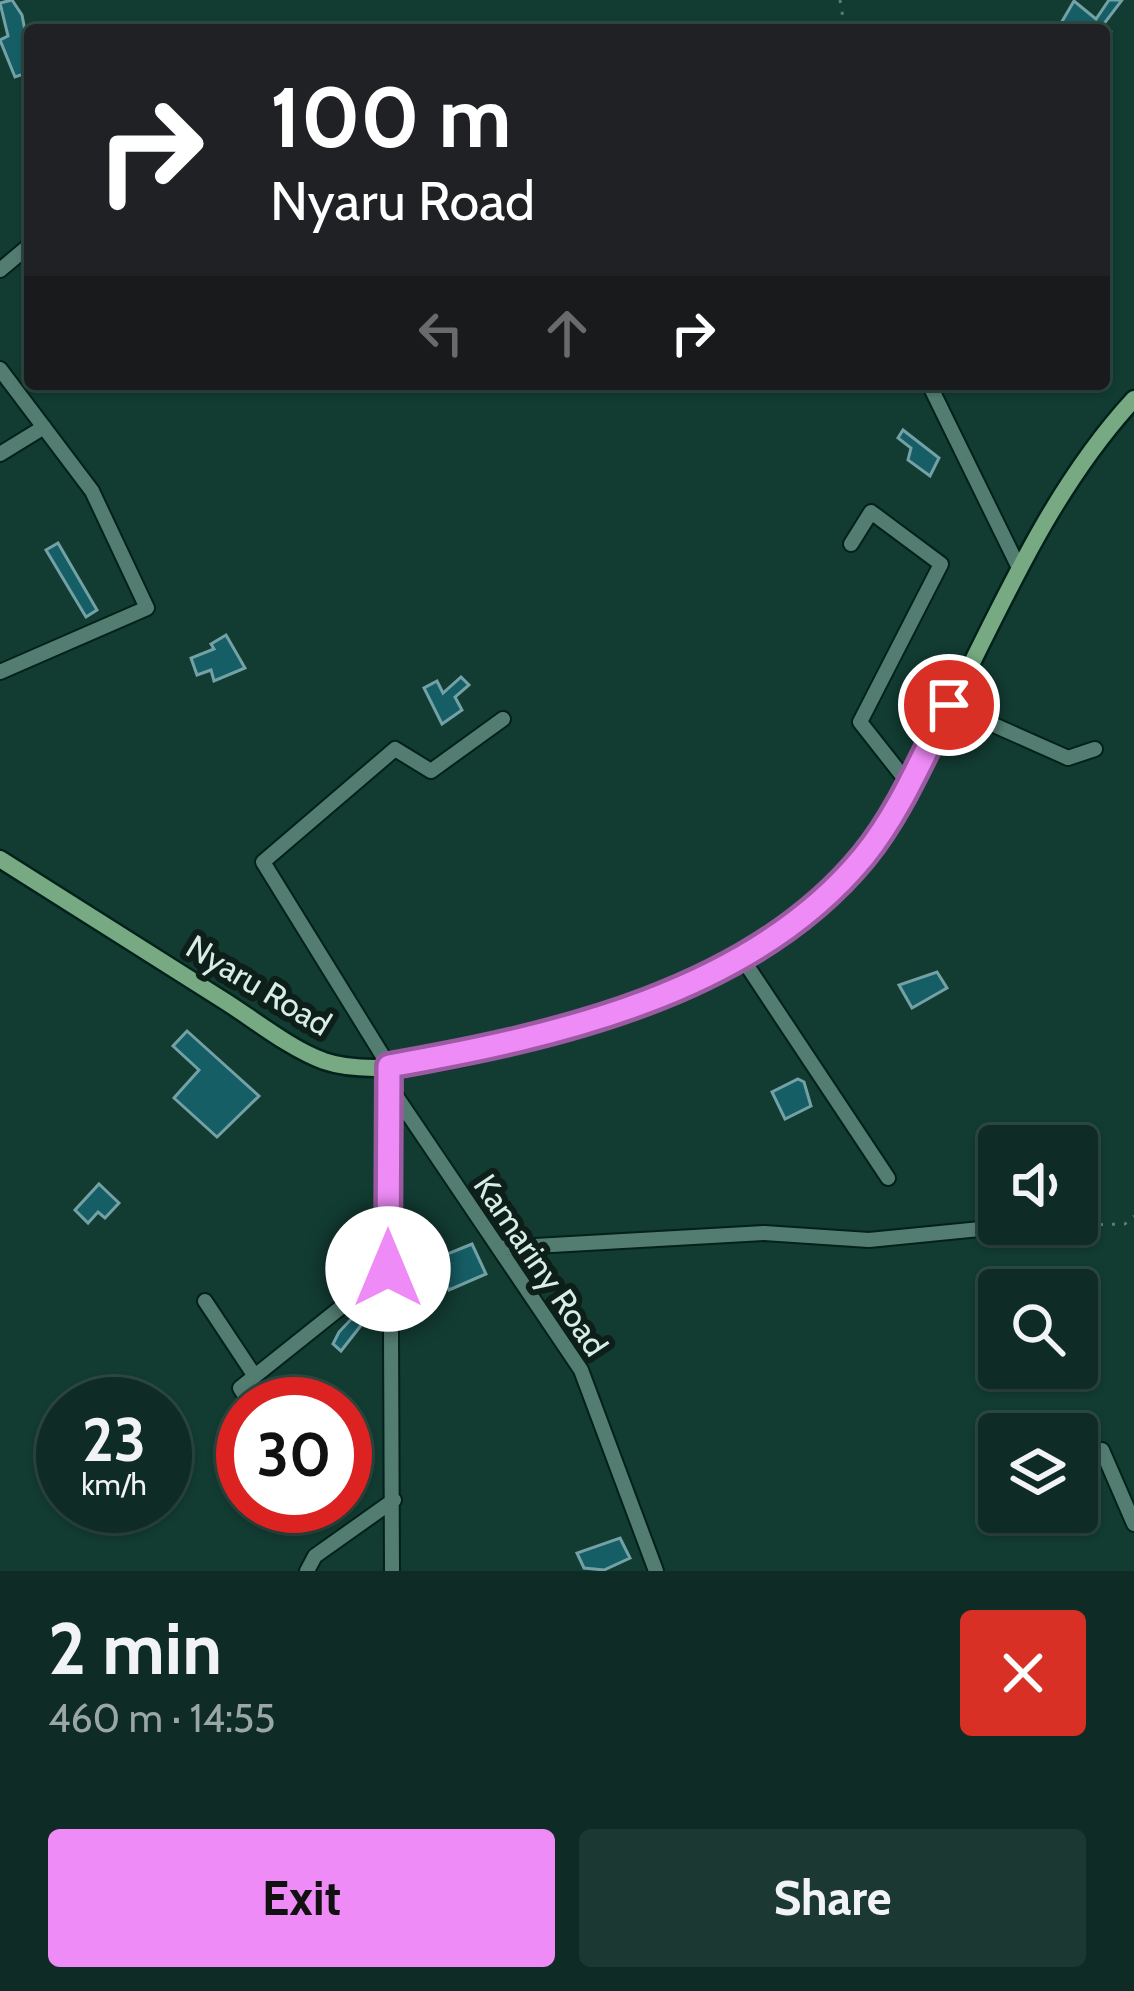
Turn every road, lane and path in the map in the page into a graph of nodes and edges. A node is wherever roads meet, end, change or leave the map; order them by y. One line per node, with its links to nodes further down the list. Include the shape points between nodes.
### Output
1 (24, 249): 2 (street)
2 (0, 269)
3 (0, 369): 6 (street)
4 (931, 390): 9 (street)
5 (1134, 399): 9 (main road, Nyaru Road, via 1099,437)
6 (44, 427): 7 (street); 10 (street, via 92,491 147,608)
7 (0, 454)
8 (850, 544): 14 (street, via 871,512 941,563 860,722)
9 (1020, 570): 11 (main road, Nyaru Road)
10 (0, 672)
11 (949, 705): 13 (street, via 1068,758); 14 (main road, Nyaru Road)
12 (502, 719): 17 (street, via 431,771 395,749 263,862)
13 (1094, 749)
14 (908, 783): 16 (main road, Nyaru Road, via 865,854 825,898)
15 (0, 859): 17 (main road, Nyaru Road, via 325,1061)
16 (740, 955): 17 (main road, Nyaru Road, via 628,1007 486,1050); 19 (street)
17 (389, 1066): 18 (street)
18 (390, 1088): 23 (street, Kamariny Road); 24 (street)
19 (888, 1178)
20 (1134, 1216): 21 (path)
21 (1098, 1225)
22 (978, 1229): 23 (street, via 868,1240 764,1233)
23 (499, 1248): 32 (street, Kamariny Road, via 581,1370)
24 (388, 1269): 26 (street); 28 (street)
25 (205, 1301): 26 (street)
26 (254, 1375)
27 (1102, 1450): 29 (street)
28 (394, 1500): 30 (street, via 315,1556); 31 (street)
29 (1134, 1524)
30 (307, 1571)
31 (392, 1571)
32 (656, 1571)

